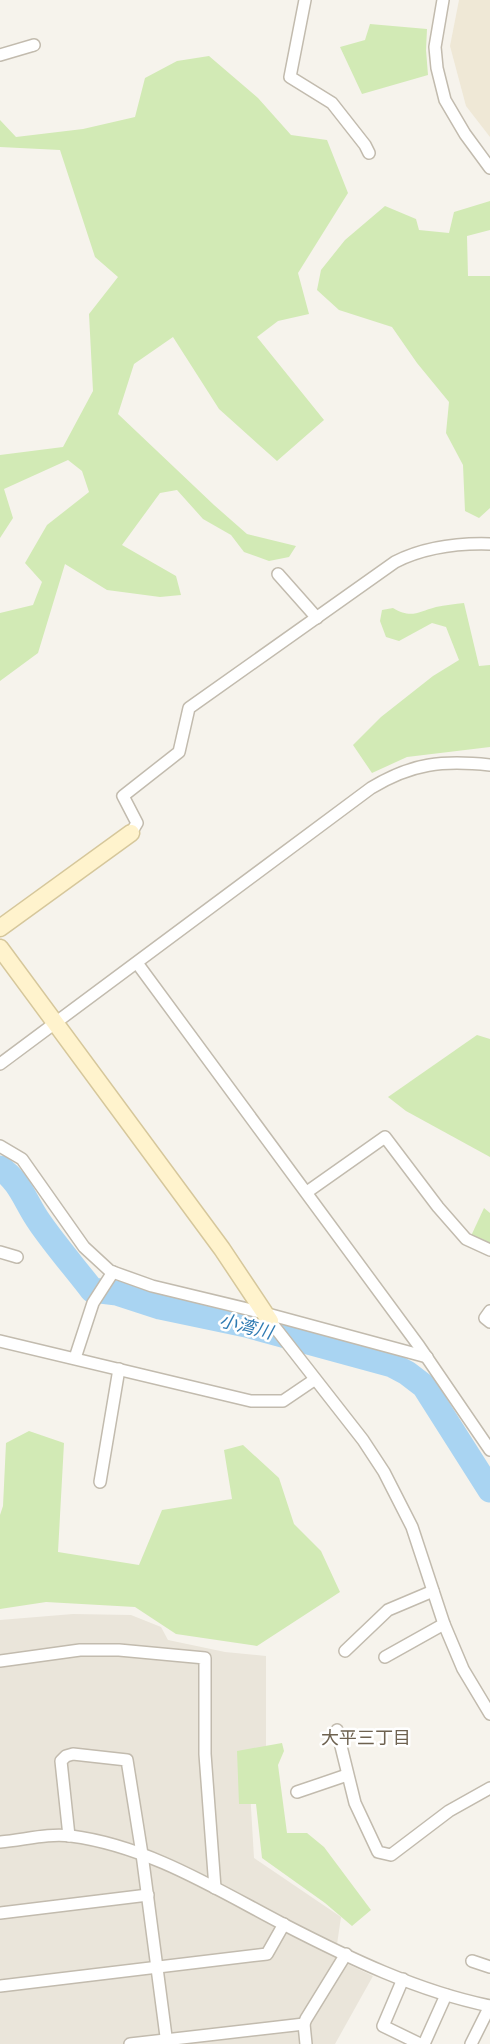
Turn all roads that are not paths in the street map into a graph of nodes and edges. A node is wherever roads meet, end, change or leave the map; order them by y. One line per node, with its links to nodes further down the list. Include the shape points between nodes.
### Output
1 (305, 0): 5 (street, via 290,77 332,103)
2 (443, 0): 6 (street, via 434,47 445,100)
3 (34, 45): 4 (street)
4 (0, 55)
5 (369, 153)
6 (490, 168)
7 (490, 544): 9 (street, via 462,543 413,553 388,566)
8 (278, 574): 9 (street)
9 (317, 618): 11 (street, via 189,708 179,752 123,796 137,823)
10 (490, 765): 14 (street, via 457,762 391,776)
11 (131, 833): 12 (street)
12 (0, 928)
13 (0, 948): 15 (street)
14 (136, 963): 15 (street); 18 (street)
15 (56, 1022): 16 (street); 24 (street, via 222,1249)
16 (0, 1064)
17 (0, 1146): 22 (street, via 22,1159 84,1247)
18 (307, 1192): 19 (street, via 385,1137 466,1239); 27 (street)
19 (490, 1250)
20 (0, 1252): 21 (street)
21 (17, 1257)
22 (113, 1272): 24 (street); 28 (street, via 93,1304)
23 (490, 1311): 25 (street, via 485,1318)
24 (267, 1317): 27 (street); 30 (street)
25 (490, 1322)
26 (0, 1341): 28 (street)
27 (427, 1357): 31 (street)
28 (75, 1358): 29 (street)
29 (119, 1369): 30 (street, via 251,1401 284,1402); 32 (street)
30 (314, 1380): 33 (street, via 363,1440 384,1472 412,1527)
31 (490, 1450)
32 (100, 1482)
33 (433, 1591): 34 (street); 35 (street, via 388,1610)
34 (444, 1624): 36 (street); 38 (street, via 463,1668)
35 (345, 1651)
36 (385, 1657)
37 (0, 1661): 46 (street, via 80,1650 205,1658 205,1754)
38 (490, 1714)
39 (337, 1730): 40 (street)
40 (347, 1775): 41 (street, via 355,1803 378,1852 391,1855 449,1811); 42 (street)
41 (490, 1788)
42 (297, 1792)
43 (70, 1836): 44 (street); 45 (street); 45 (street, via 61,1761 73,1754 127,1760)
44 (0, 1842)
45 (142, 1854): 46 (street); 47 (street)
46 (215, 1888): 49 (street)
47 (148, 1895): 48 (street); 52 (street)
48 (0, 1913)
49 (284, 1924): 50 (street); 52 (street, via 267,1954)
50 (346, 1954): 54 (street); 58 (street)
51 (472, 1961): 53 (street)
52 (157, 1967): 55 (street); 59 (street)
53 (490, 1967)
54 (402, 1979): 56 (street); 62 (street, via 383,2026)
55 (0, 1986)
56 (446, 1995): 57 (street); 63 (street)
57 (490, 2006): 64 (street)
58 (304, 2024): 59 (street); 61 (street)
59 (167, 2042): 60 (street)
60 (130, 2044)
61 (306, 2044)
62 (420, 2044)
63 (424, 2044)
64 (472, 2044)

